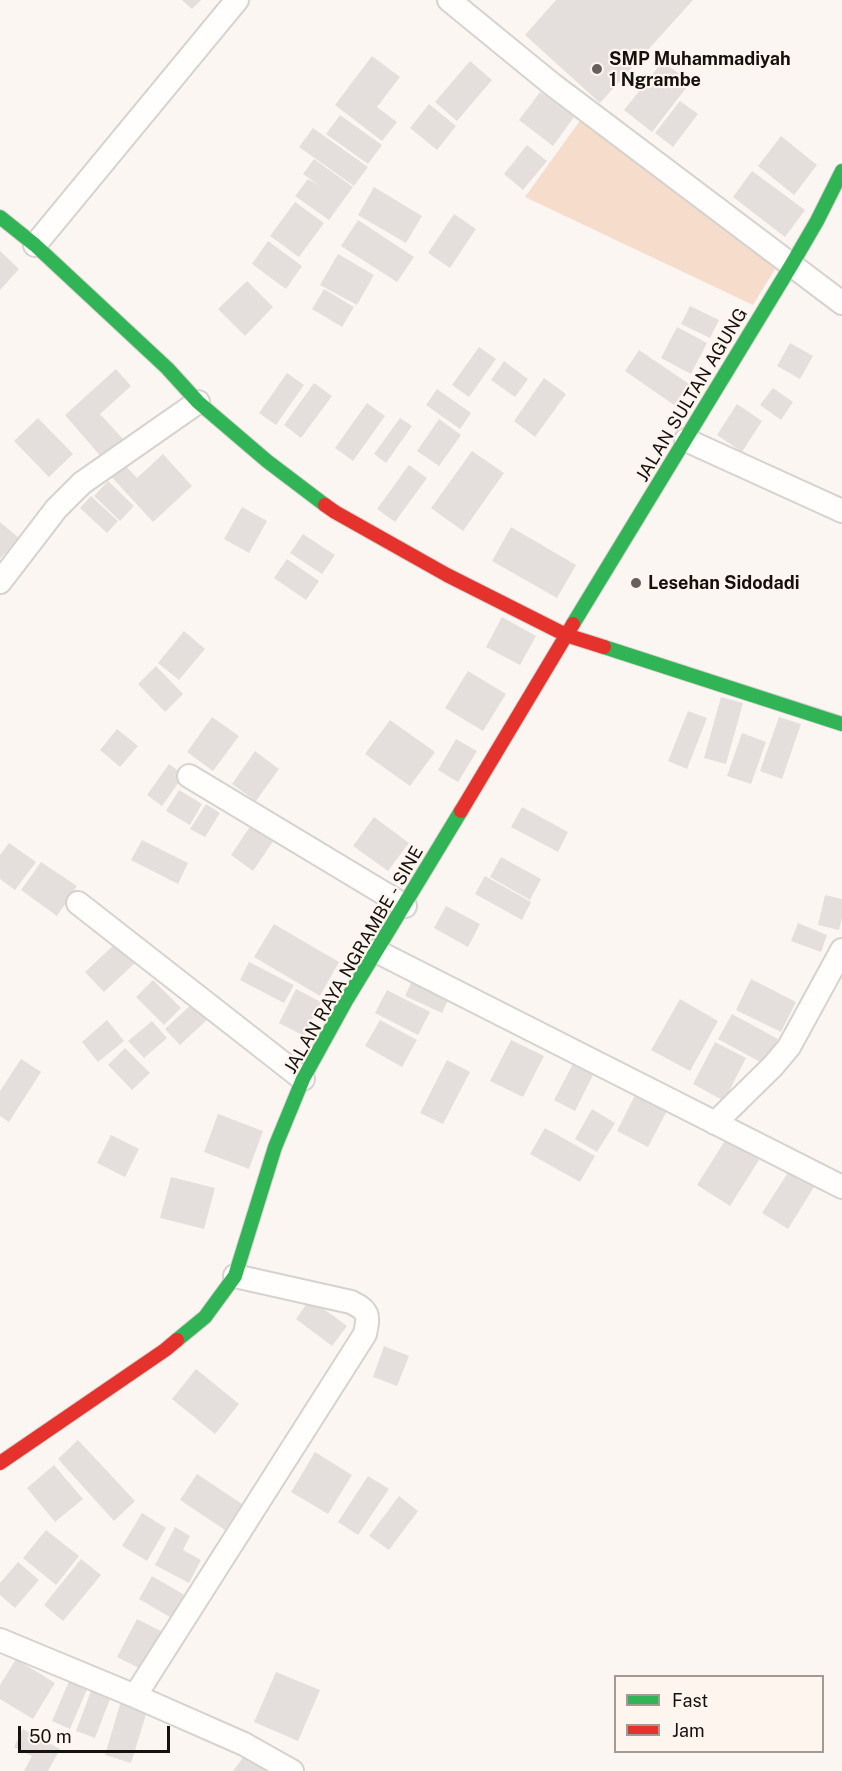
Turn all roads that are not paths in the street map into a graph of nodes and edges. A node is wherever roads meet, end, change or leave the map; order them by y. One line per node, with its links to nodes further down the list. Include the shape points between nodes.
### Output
1 (237, 0): 5 (street)
2 (449, 0): 6 (street, via 553,85)
3 (842, 171): 6 (main road, JALAN SULTAN AGUNG)
4 (0, 217): 5 (main road)
5 (35, 244): 8 (main road)
6 (792, 264): 7 (street); 9 (main road, JALAN SULTAN AGUNG)
7 (842, 303)
8 (198, 402): 11 (street, via 82,483 56,509); 12 (main road, via 334,512)
9 (686, 440): 10 (street); 12 (main road, JALAN SULTAN AGUNG)
10 (842, 511)
11 (0, 582)
12 (566, 635): 13 (main road); 16 (main road, JALAN RAYA NGRAMBE - SINE)
13 (842, 724)
14 (189, 776): 16 (street)
15 (78, 903): 19 (street)
16 (405, 906): 18 (main road, JALAN RAYA NGRAMBE - SINE)
17 (842, 950): 20 (street, via 789,1047)
18 (376, 951): 19 (main road, JALAN RAYA NGRAMBE - SINE); 20 (street)
19 (303, 1079): 22 (main road, JALAN RAYA NGRAMBE - SINE, via 275,1147)
20 (715, 1123): 21 (street)
21 (842, 1187)
22 (235, 1276): 23 (main road, JALAN RAYA NGRAMBE - SINE, via 205,1317 165,1350); 25 (street, via 351,1302 364,1308 368,1318 365,1334)
23 (0, 1463)
24 (0, 1640): 25 (street)
25 (135, 1696): 26 (street, via 244,1744)
26 (292, 1771)

